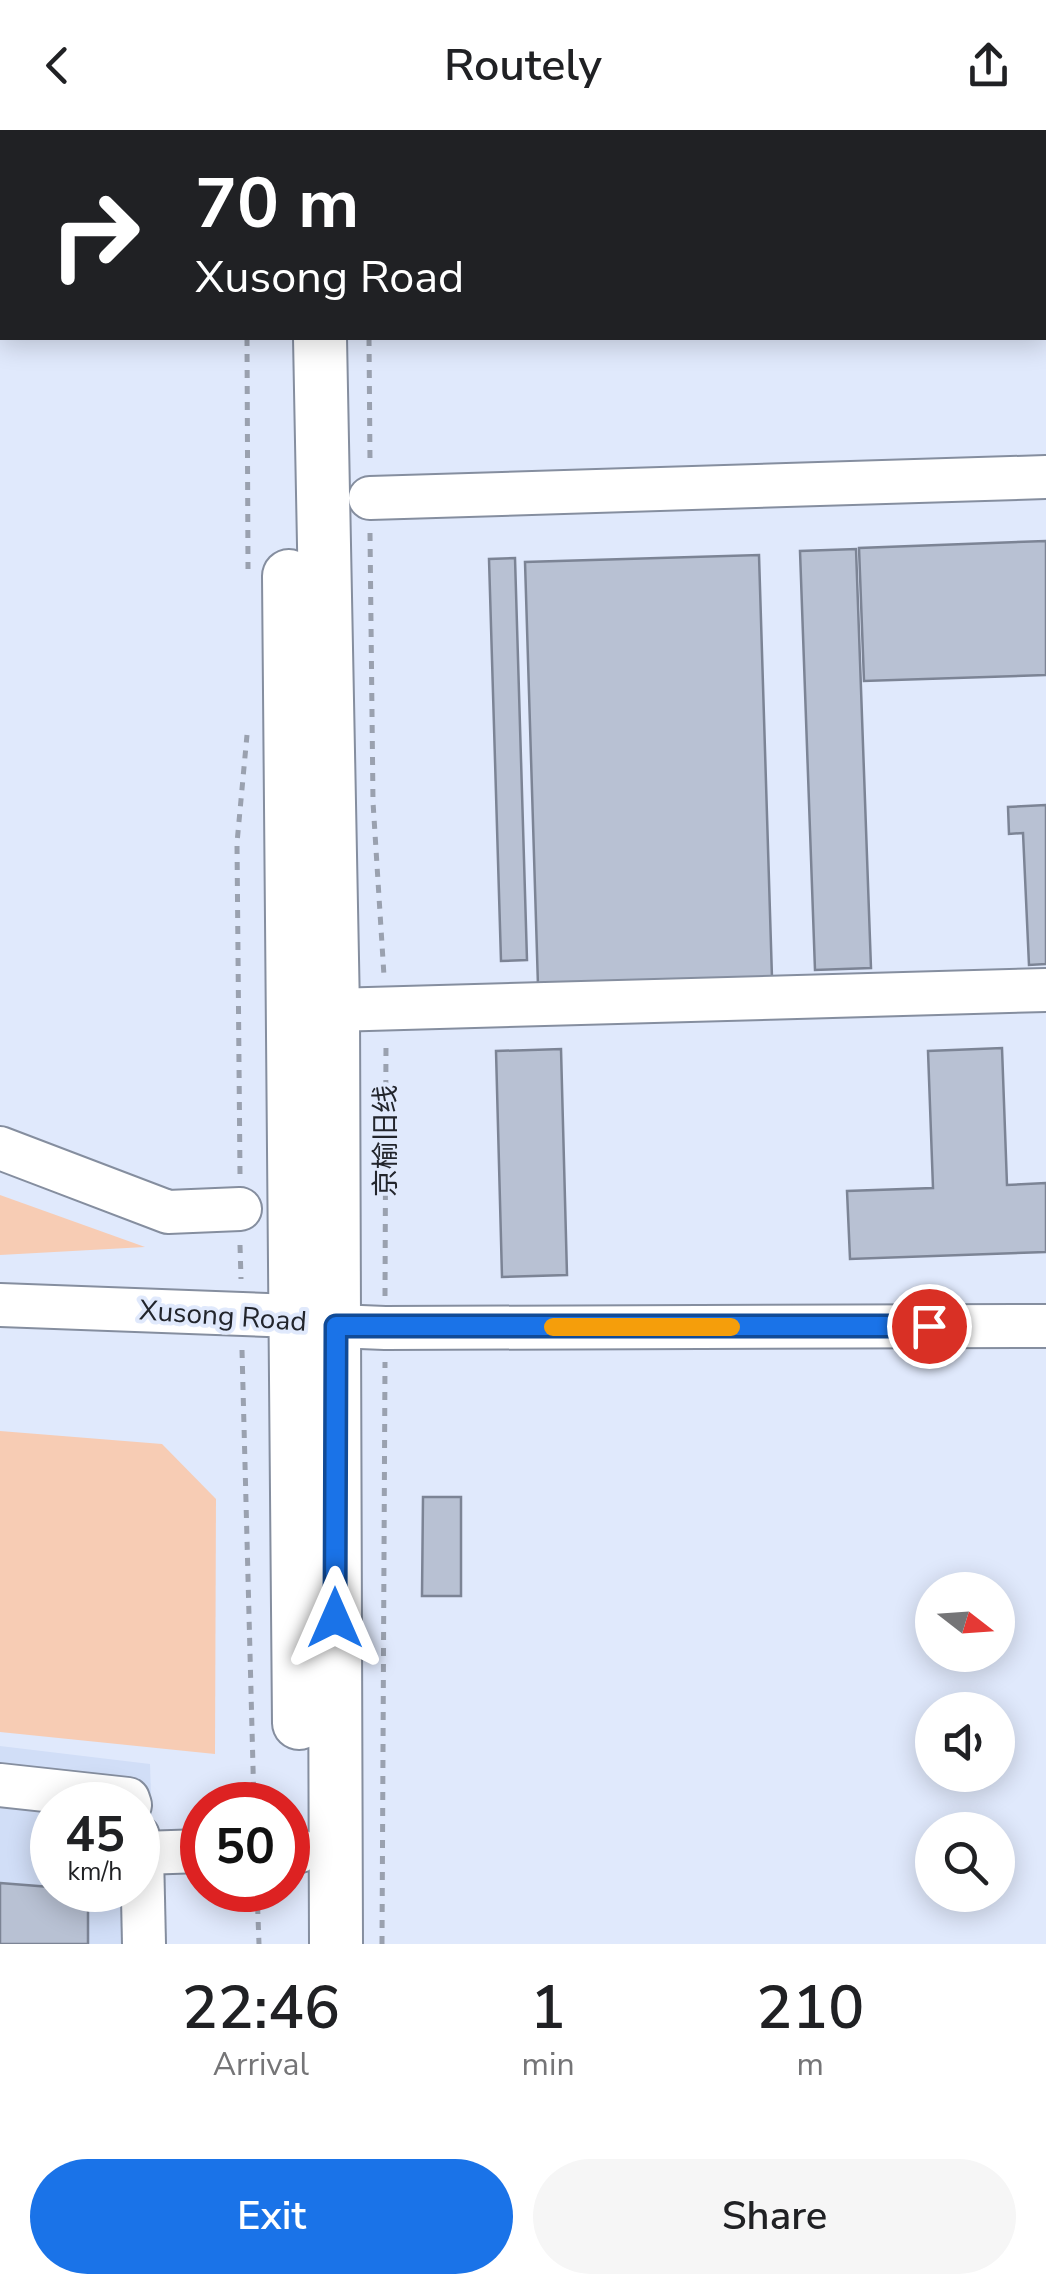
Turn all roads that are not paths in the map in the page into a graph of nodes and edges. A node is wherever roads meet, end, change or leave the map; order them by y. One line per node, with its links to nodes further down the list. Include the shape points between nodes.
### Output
1 (288, 340): 10 (main road, 京榆旧线)
2 (320, 340): 6 (main road, 京榆旧线)
3 (1046, 477): 4 (street)
4 (370, 498)
5 (1046, 990): 6 (street)
6 (334, 1010): 10 (main road, 京榆旧线)
7 (0, 1148): 8 (street, via 168,1212)
8 (240, 1210)
9 (0, 1304): 10 (street, Xusong Road)
10 (338, 1323): 11 (street, Xusong Road); 12 (main road, 京榆旧线); 19 (main road, 京榆旧线)
11 (1046, 1326)
12 (300, 1782)
13 (0, 1785): 14 (street)
14 (30, 1788)
15 (143, 1912): 17 (street)
16 (301, 1912): 18 (main road, 京榆旧线)
17 (144, 1944)
18 (304, 1944)
19 (336, 1944)

